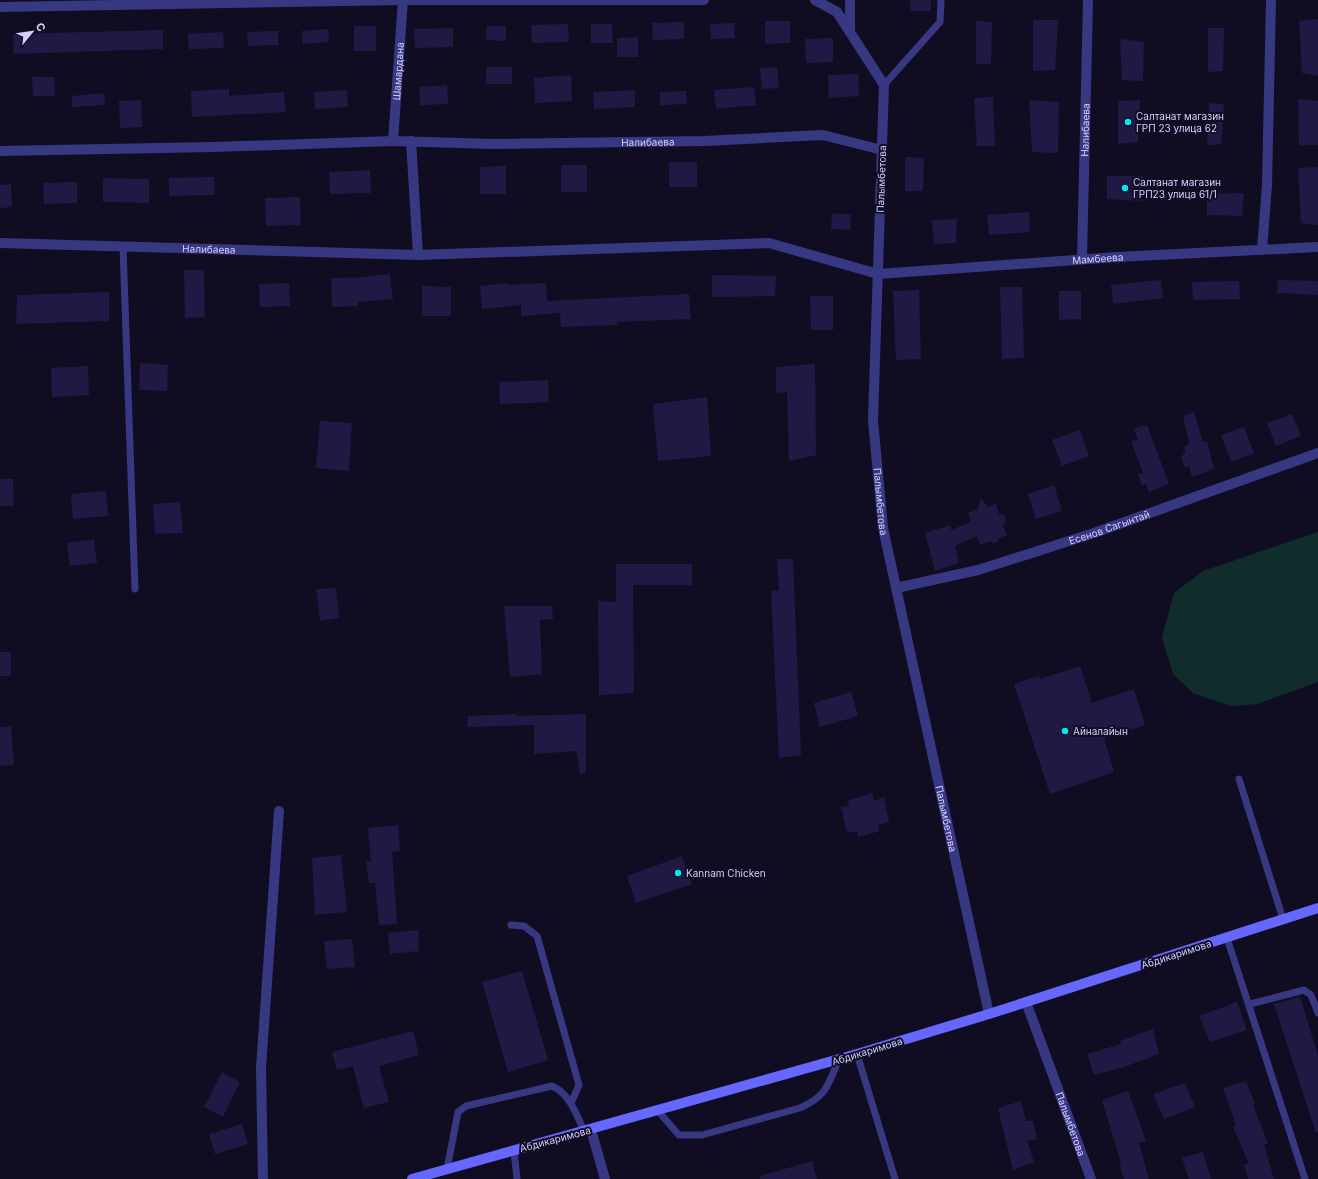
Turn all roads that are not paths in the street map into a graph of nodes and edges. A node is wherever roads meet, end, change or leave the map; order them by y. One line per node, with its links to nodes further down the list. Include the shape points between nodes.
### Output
1 (403, 0): 2 (street); 8 (street); 11 (street, Шамардана)
2 (704, 0)
3 (815, 0): 9 (street, via 837,12)
4 (850, 0): 9 (street)
5 (941, 0): 10 (lane, via 940,22)
6 (1088, 0): 20 (street, Налибаева)
7 (1272, 0): 18 (street, via 1267,185)
8 (0, 7)
9 (850, 32): 10 (street)
10 (884, 85): 13 (street, Палымбетова)
11 (393, 141): 12 (street, Налибаева); 14 (street, Налибаева, via 214,148)
12 (411, 141): 13 (street, Налибаева, via 508,144 705,141 823,135); 19 (street)
13 (882, 150): 21 (street, Палымбетова)
14 (0, 151)
15 (0, 242): 16 (street, Налибаева)
16 (123, 247): 19 (street, Налибаева); 24 (lane)
17 (1318, 247): 18 (street, Мамбеева)
18 (1262, 250): 20 (street, Мамбеева)
19 (418, 255): 21 (street, Налибаева, via 769,244)
20 (1082, 259): 21 (street, Мамбеева)
21 (878, 274): 23 (street, Палымбетова, via 873,420 883,528)
22 (1318, 453): 23 (street, Есенов Сагынтай, via 1094,533 978,570)
23 (896, 588): 34 (street, Палымбетова)
24 (136, 589)
25 (1239, 780): 28 (lane)
26 (279, 811): 43 (street, via 261,1068)
27 (1318, 908): 28 (main road, Абдикаримова)
28 (1284, 919): 30 (main road, Абдикаримова)
29 (511, 925): 37 (lane, via 524,926 537,936 579,1085)
30 (1227, 938): 31 (main road, Абдикаримова); 32 (lane)
31 (1026, 1002): 34 (main road, Абдикаримова); 47 (street, Палымбетова)
32 (1250, 1004): 33 (lane, via 1304,990 1311,995); 48 (lane)
33 (1318, 1013)
34 (989, 1014): 35 (main road, Абдикаримова)
35 (857, 1054): 36 (main road, Абдикаримова); 46 (lane)
36 (839, 1059): 38 (main road, Абдикаримова); 38 (lane, via 826,1090 816,1101 800,1108 702,1135 679,1135)
37 (571, 1103): 39 (lane); 41 (lane, via 559,1089 552,1086 466,1106 458,1112)
38 (658, 1111): 39 (main road, Абдикаримова)
39 (587, 1130): 40 (main road, Абдикаримова); 45 (street)
40 (514, 1150): 41 (main road, Абдикаримова); 44 (lane)
41 (448, 1169): 42 (main road, Абдикаримова)
42 (423, 1177)
43 (263, 1179)
44 (517, 1179)
45 (605, 1179)
46 (896, 1179)
47 (1091, 1179)
48 (1306, 1179)

